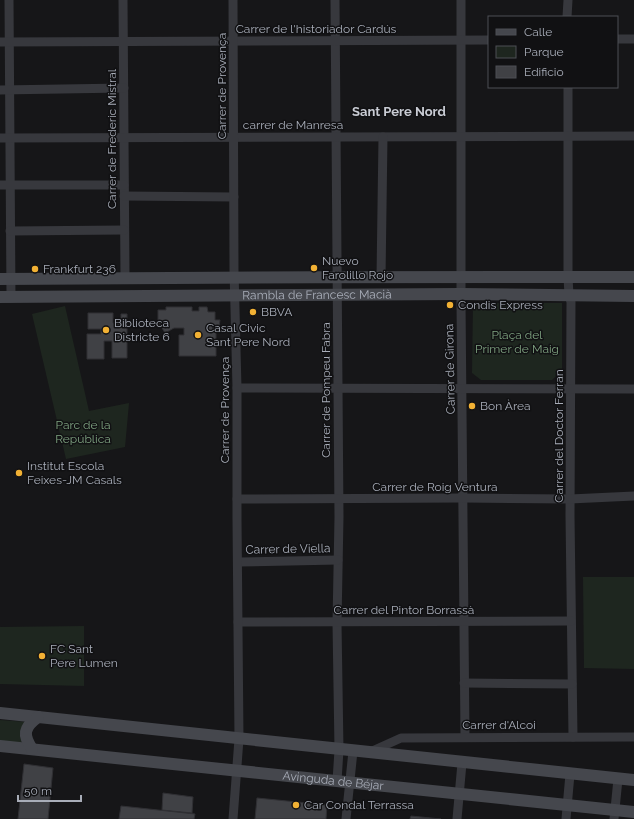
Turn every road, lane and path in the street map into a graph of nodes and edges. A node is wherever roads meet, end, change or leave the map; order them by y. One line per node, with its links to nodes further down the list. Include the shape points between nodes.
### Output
1 (9, 0): 14 (street)
2 (123, 0): 15 (street, Carrer de Frederic Mistral)
3 (233, 0): 12 (street, Carrer de Provença)
4 (335, 0): 13 (street, Carrer de Pompeu Fabra)
5 (461, 0): 10 (street, Carrer de Girona)
6 (568, 0): 7 (street)
7 (568, 16)
8 (618, 39): 9 (street)
9 (634, 39)
10 (462, 40): 11 (street, Carrer de l'historiador Cardús); 13 (street, Carrer de l'historiador Cardús); 23 (street, Carrer de Girona)
11 (488, 40)
12 (234, 41): 13 (street, Carrer de l'historiador Cardús); 15 (street, Carrer de l'historiador Cardús); 26 (street, Carrer de Provença)
13 (335, 41): 21 (street, Carrer de Pompeu Fabra)
14 (4, 42): 15 (street, Carrer de l'historiador Cardús); 18 (street)
15 (123, 42): 16 (street, Carrer de Frederic Mistral)
16 (124, 88): 18 (street); 25 (street, Carrer de Frederic Mistral)
17 (568, 88): 19 (street, Carrer del Doctor Ferran)
18 (5, 90): 24 (street)
19 (569, 136): 20 (street, carrer de Manresa); 23 (street, carrer de Manresa); 35 (street, Carrer del Doctor Ferran)
20 (634, 136)
21 (336, 137): 22 (street, carrer de Manresa); 26 (street, carrer de Manresa); 37 (street, Carrer de Pompeu Fabra)
22 (383, 137): 23 (street, carrer de Manresa); 38 (street)
23 (461, 137): 39 (street, Carrer de Girona)
24 (5, 138): 25 (street, carrer de Manresa); 27 (street)
25 (124, 138): 26 (street, carrer de Manresa); 28 (street, Carrer de Frederic Mistral)
26 (234, 138): 30 (street, Carrer de Provença)
27 (5, 185): 28 (street); 32 (street)
28 (124, 185): 29 (street, Carrer de Frederic Mistral)
29 (124, 196): 30 (street); 31 (street, Carrer de Frederic Mistral)
30 (234, 197): 34 (street, Carrer de Provença)
31 (124, 230): 32 (street); 33 (street, Carrer de Frederic Mistral)
32 (10, 231): 40 (street)
33 (125, 277): 34 (main road, Rambla de Francesc Macià); 40 (main road, Rambla de Francesc Macià)
34 (234, 277): 37 (main road, Rambla de Francesc Macià); 44 (street, Carrer de Provença)
35 (568, 277): 36 (main road, Rambla de Francesc Macià); 39 (main road, Rambla de Francesc Macià); 43 (street, Carrer del Doctor Ferran)
36 (634, 277)
37 (337, 278): 38 (main road, Rambla de Francesc Macià); 42 (street, Carrer de Pompeu Fabra)
38 (381, 278): 39 (main road, Rambla de Francesc Macià)
39 (461, 278): 41 (street, Carrer de Girona)
40 (5, 279): 46 (street)
41 (461, 294): 42 (main road, Rambla de Francesc Macià); 43 (main road, Rambla de Francesc Macià); 49 (street, Carrer de Girona)
42 (337, 295): 44 (main road, Rambla de Francesc Macià); 48 (street, Carrer de Pompeu Fabra)
43 (569, 295): 45 (main road, Rambla de Francesc Macià); 50 (street, Carrer del Doctor Ferran)
44 (235, 296): 46 (main road, Rambla de Francesc Macià); 47 (street, Carrer de Provença)
45 (634, 296)
46 (5, 297)
47 (237, 388): 48 (street); 54 (street, Carrer de Provença)
48 (337, 388): 49 (street); 55 (street, Carrer de Pompeu Fabra)
49 (462, 389): 50 (street); 53 (street, Carrer de Girona)
50 (571, 389): 51 (street); 56 (street, Carrer del Doctor Ferran)
51 (634, 389)
52 (634, 496): 56 (street, Carrer de Roig Ventura)
53 (463, 498): 55 (street, Carrer de Roig Ventura); 56 (street, Carrer de Roig Ventura); 61 (street, Carrer de Girona)
54 (237, 499): 55 (street, Carrer de Roig Ventura); 58 (street, Carrer de Provença)
55 (338, 499): 57 (street, Carrer de Pompeu Fabra)
56 (570, 499): 59 (street, Carrer del Doctor Ferran)
57 (338, 560): 58 (street, Carrer de Viella); 62 (street, Carrer de Pompeu Fabra)
58 (238, 562): 60 (street, Carrer de Provença)
59 (571, 621): 61 (street, Carrer del Pintor Borrassà); 64 (street, Carrer del Doctor Ferran)
60 (238, 622): 62 (street, Carrer del Pintor Borrassà); 70 (street, Carrer de Provença)
61 (464, 622): 62 (street, Carrer del Pintor Borrassà); 63 (street, Carrer de Girona)
62 (338, 623): 73 (street, Carrer de Pompeu Fabra)
63 (464, 683): 64 (street); 67 (street, Carrer de Girona)
64 (572, 684): 68 (street, Carrer del Doctor Ferran)
65 (1, 713): 66 (main road)
66 (38, 717): 70 (main road); 72 (main road, via 28,726 25,733)
67 (465, 737): 68 (street, Carrer d'Alcoi); 75 (street, Carrer d'Alcoi, via 400,738)
68 (573, 737): 69 (street, Carrer d'Alcoi)
69 (634, 737)
70 (240, 739): 73 (main road); 77 (street, Carrer de Provença)
71 (2, 746): 72 (main road, Avinguda de Béjar)
72 (32, 749): 77 (main road, Avinguda de Béjar)
73 (339, 750): 74 (main road); 81 (street, Carrer de Pompeu Fabra)
74 (353, 751): 75 (main road); 82 (street)
75 (368, 753): 76 (main road)
76 (462, 763): 78 (main road); 83 (street)
77 (238, 771): 81 (main road, Avinguda de Béjar); 87 (street, Carrer de Provença)
78 (570, 774): 79 (main road); 84 (street)
79 (618, 779): 80 (main road); 86 (street)
80 (634, 780)
81 (337, 781): 82 (main road, Avinguda de Béjar)
82 (350, 782): 83 (main road, Avinguda de Béjar); 88 (street)
83 (459, 794): 84 (main road, Avinguda de Béjar); 89 (street)
84 (567, 805): 86 (main road, Avinguda de Béjar); 90 (street)
85 (634, 812): 86 (main road, Avinguda de Béjar)
86 (614, 814)
87 (233, 819)
88 (346, 819)
89 (457, 819)
90 (566, 819)

